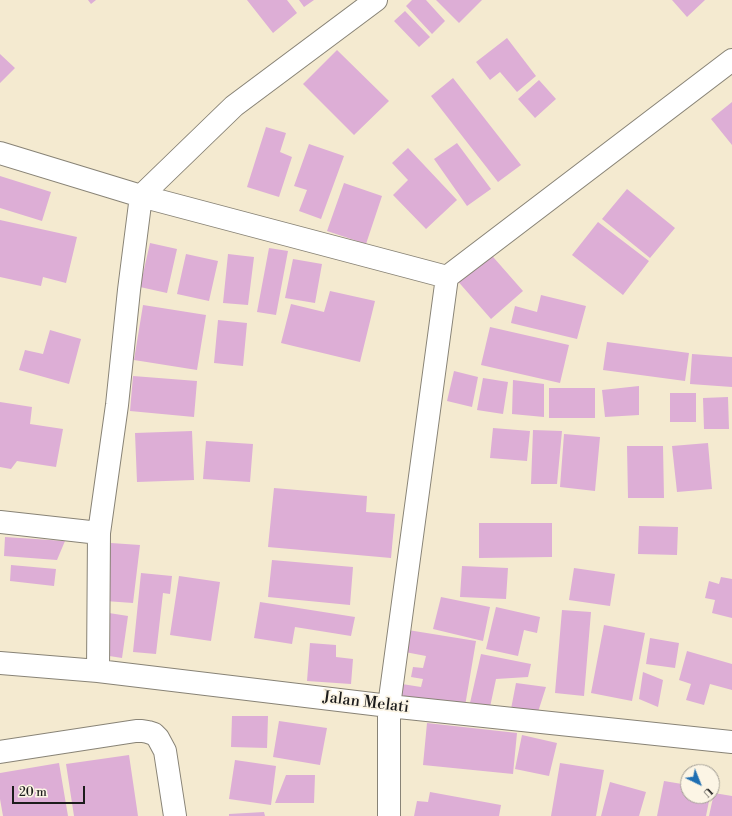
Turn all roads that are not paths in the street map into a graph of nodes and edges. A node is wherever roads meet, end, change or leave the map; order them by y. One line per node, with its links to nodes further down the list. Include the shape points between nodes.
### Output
1 (376, 0): 4 (street, via 234,106)
2 (732, 60): 5 (street)
3 (0, 153): 4 (street)
4 (141, 196): 5 (street); 7 (street, via 117,405)
5 (446, 277): 10 (street)
6 (0, 522): 7 (street)
7 (99, 533): 9 (street)
8 (0, 663): 9 (street, Jalan Melati)
9 (98, 671): 10 (street, Jalan Melati)
10 (389, 706): 11 (street, Jalan Melati); 14 (street)
11 (732, 742)
12 (0, 752): 13 (street, via 136,731 154,734 165,751)
13 (175, 816)
14 (389, 816)

